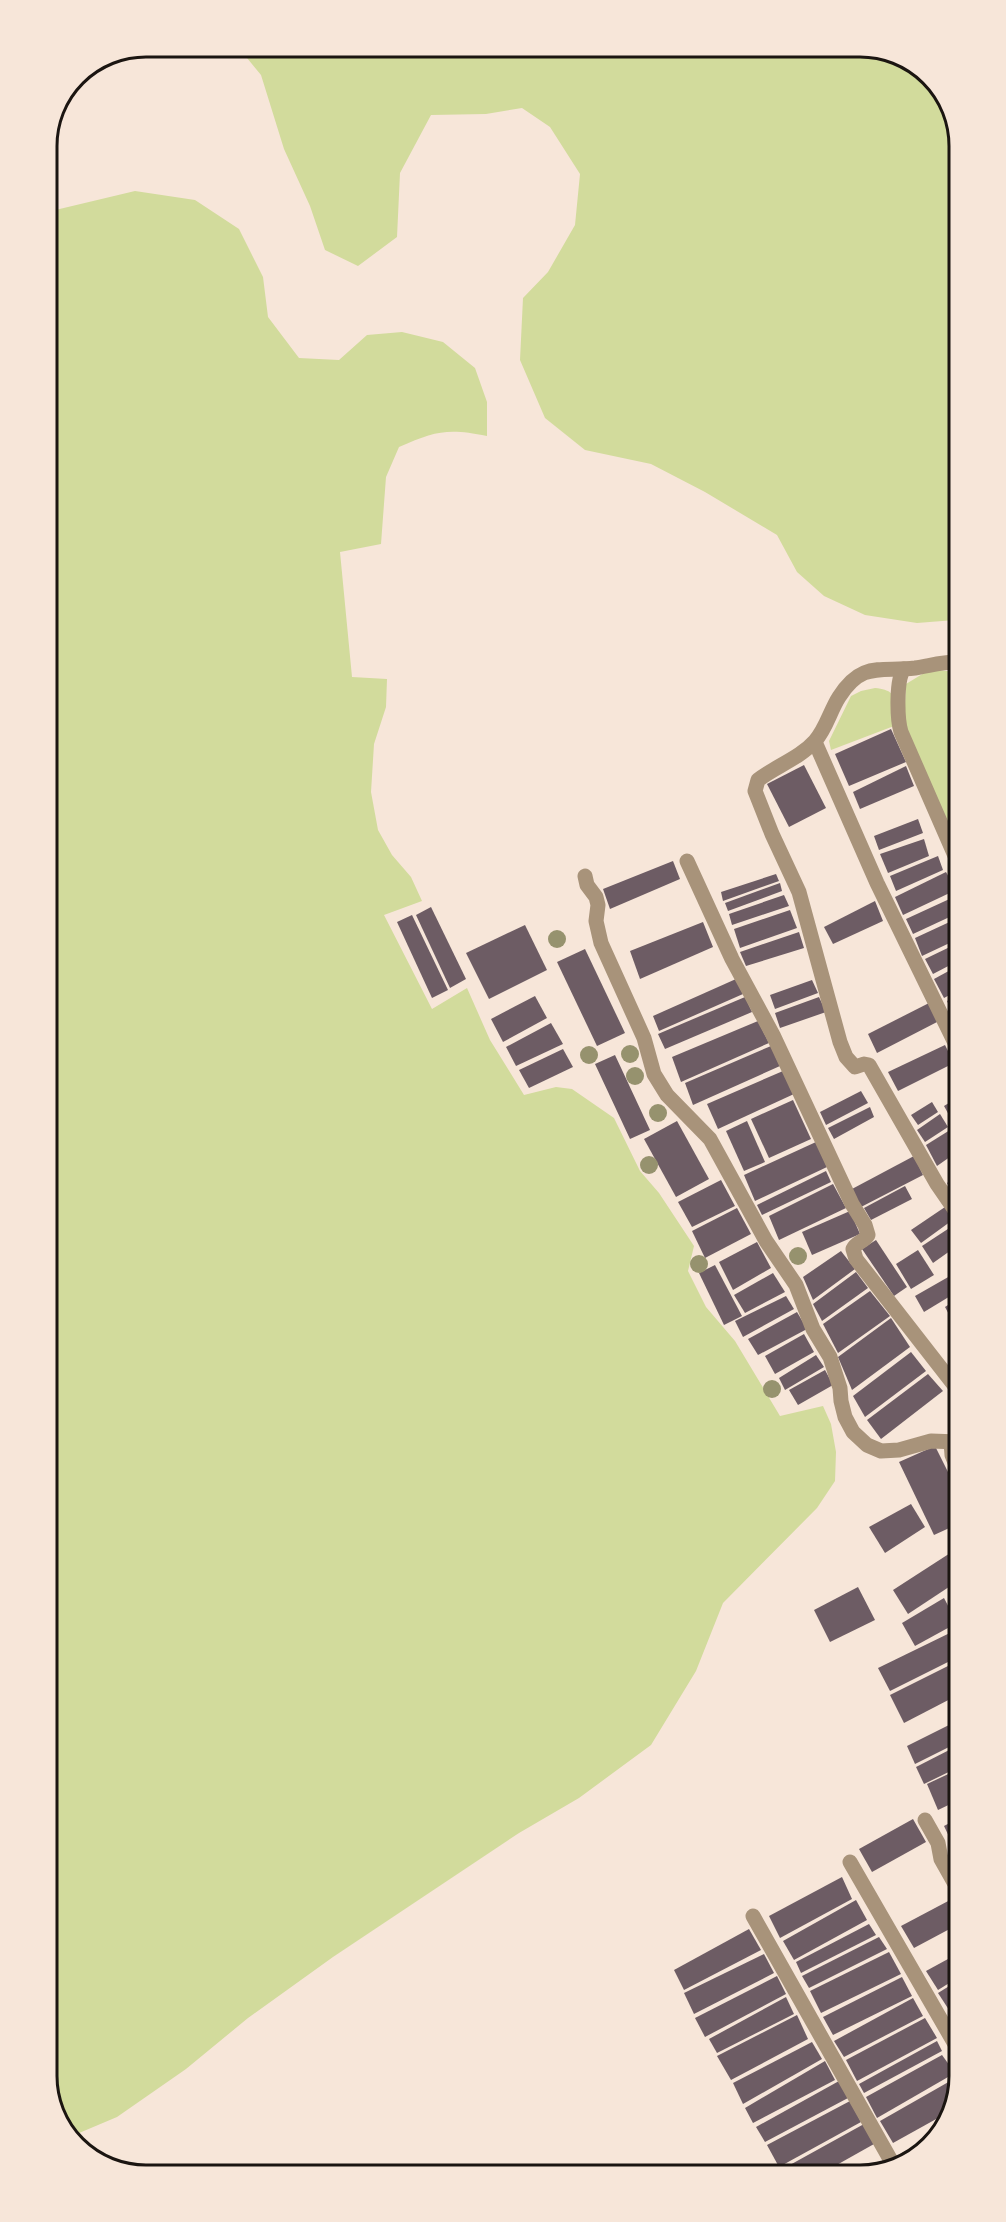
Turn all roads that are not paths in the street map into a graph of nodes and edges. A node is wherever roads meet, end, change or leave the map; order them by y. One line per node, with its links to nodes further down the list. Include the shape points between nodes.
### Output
1 (949, 662): 2 (street)
2 (904, 669): 3 (street, via 888,667 861,674 839,697); 4 (street, via 899,681 898,723)
3 (815, 742): 7 (street, via 877,883); 8 (street, via 758,780 755,791 799,892 846,1057 855,1067 869,1065)
4 (949, 843)
5 (687, 861): 9 (street, via 867,1230 866,1239 854,1245 854,1253 893,1310)
6 (585, 876): 10 (street, via 596,897 596,921 602,943 644,1038 654,1074 667,1095 710,1139 766,1241 796,1284 813,1329 830,1357 844,1417 853,1432 881,1451 931,1441)
7 (949, 1031)
8 (949, 1201)
9 (949, 1379)
10 (949, 1442)
11 (925, 1820): 13 (street)
12 (850, 1862): 15 (street)
13 (949, 1873)
14 (753, 1916): 16 (street)
15 (949, 2033)
16 (886, 2161)

